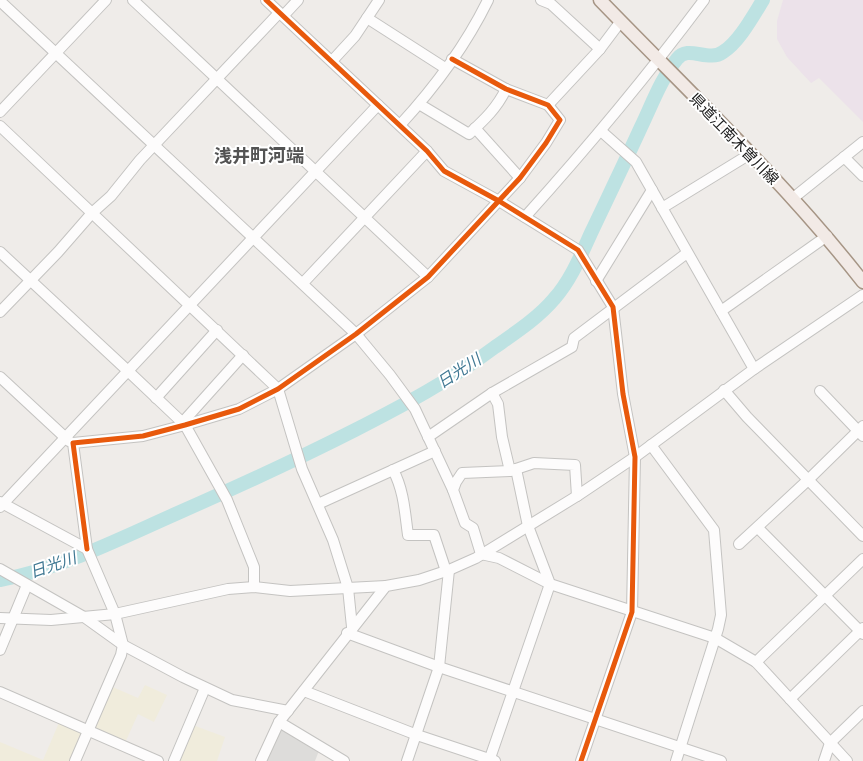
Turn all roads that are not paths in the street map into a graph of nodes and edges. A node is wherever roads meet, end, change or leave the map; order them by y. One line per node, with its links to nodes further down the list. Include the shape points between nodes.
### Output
1 (106, 0): 15 (street)
2 (132, 0): 20 (street)
3 (266, 0): 11 (street)
4 (298, 0): 11 (street)
5 (379, 0): 12 (street)
6 (488, 0): 16 (street)
7 (541, 0): 14 (street, via 551,4)
8 (600, 0): 13 (main road, 県道江南木曽川線)
9 (704, 0): 18 (street)
10 (0, 1): 15 (street)
11 (282, 14): 17 (street); 20 (street)
12 (367, 18): 17 (street); 19 (street)
13 (621, 21): 14 (street); 18 (main road, 県道江南木曽川線)
14 (600, 49): 24 (street)
15 (56, 54): 25 (street); 31 (street)
16 (452, 59): 19 (street); 21 (street)
17 (332, 60): 23 (street)
18 (665, 67): 29 (street); 33 (main road, 県道江南木曽川線)
19 (445, 68): 22 (street)
20 (217, 79): 31 (street); 35 (street)
21 (506, 89): 24 (street); 28 (street, via 500,102)
22 (419, 104): 26 (street); 28 (street, via 469,134)
23 (378, 105): 26 (street); 35 (street)
24 (548, 105): 37 (street, via 560,120)
25 (0, 112)
26 (400, 125): 32 (street)
27 (0, 126): 42 (street)
28 (475, 128): 37 (street)
29 (601, 131): 38 (street, via 636,162); 43 (street)
30 (863, 142): 34 (street)
31 (155, 146): 42 (street); 46 (street)
32 (427, 152): 40 (street, via 444,171); 44 (street)
33 (750, 154): 39 (main road, 県道江南木曽川線); 41 (street)
34 (844, 157): 36 (street); 39 (street)
35 (315, 172): 44 (street); 46 (street)
36 (863, 176)
37 (520, 178): 40 (street)
38 (652, 190): 41 (street); 51 (street)
39 (792, 199): 45 (main road, 県道江南木曽川線)
40 (499, 201): 43 (street); 49 (street)
41 (662, 208): 48 (street)
42 (92, 213): 50 (street); 55 (street)
43 (526, 217): 51 (street, via 578,250)
44 (366, 218): 49 (street); 53 (street)
45 (827, 236): 52 (main road, 県道江南木曽川線); 57 (street)
46 (253, 238): 53 (street); 55 (street)
47 (0, 252): 50 (street)
48 (687, 253): 56 (street); 57 (street)
49 (428, 277): 60 (street)
50 (30, 281): 58 (street); 63 (street)
51 (596, 281): 56 (street)
52 (863, 282)
53 (302, 284): 60 (street)
54 (863, 295): 62 (street)
55 (190, 305): 59 (street); 63 (street)
56 (613, 307): 68 (street, via 574,338 572,347); 76 (street, via 622,394)
57 (721, 311): 62 (street)
58 (0, 312)
59 (217, 330): 61 (street); 69 (street)
60 (356, 334): 65 (street); 72 (street, via 415,409)
61 (243, 355): 65 (street); 70 (street)
62 (754, 369): 66 (street)
63 (128, 370): 69 (street); 73 (street)
64 (0, 377): 73 (street)
65 (278, 389): 70 (street, via 239,409); 83 (street, via 302,469)
66 (724, 390): 74 (street); 79 (street)
67 (820, 391): 71 (street)
68 (492, 393): 72 (street); 78 (street, via 498,404 502,437)
69 (156, 398): 70 (street)
70 (183, 424): 73 (street, via 143,436); 96 (street, via 226,500 254,567)
71 (861, 431): 79 (street)
72 (428, 437): 75 (street)
73 (69, 441): 82 (street); 88 (street)
74 (650, 445): 76 (street); 106 (street, via 714,530 721,615)
75 (435, 450): 77 (street); 80 (street)
76 (635, 457): 81 (street); 99 (street)
77 (393, 470): 83 (street); 92 (street, via 403,499 408,535 434,535)
78 (513, 470): 80 (street, via 462,473); 81 (street, via 534,463 575,465); 84 (street)
79 (808, 480): 85 (street); 86 (street)
80 (453, 490): 89 (street)
81 (577, 496): 84 (street)
82 (1, 504): 88 (street)
83 (318, 504): 97 (street)
84 (528, 526): 89 (street); 94 (street)
85 (758, 528): 87 (street); 98 (street)
86 (863, 536)
87 (739, 544)
88 (88, 552): 100 (street)
89 (482, 554): 92 (street); 94 (street, via 500,558)
90 (863, 559): 98 (street)
91 (1, 569): 93 (street)
92 (447, 571): 95 (street); 110 (street)
93 (24, 583): 101 (street); 103 (street)
94 (550, 584): 99 (street); 114 (street)
95 (386, 586): 97 (street); 104 (street)
96 (254, 587): 97 (street, via 290,591); 100 (street, via 228,589)
97 (348, 588): 104 (street)
98 (826, 595): 105 (street); 109 (street)
99 (632, 612): 106 (street); 118 (street)
100 (115, 614): 101 (street); 107 (street)
101 (84, 617): 103 (street); 107 (street)
102 (0, 618): 103 (street)
103 (13, 620): 108 (street)
104 (350, 630): 110 (street); 112 (street)
105 (862, 631): 115 (street)
106 (714, 638): 109 (street); 123 (street)
107 (123, 645): 111 (street); 120 (street)
108 (0, 650)
109 (756, 662): 115 (street)
110 (439, 667): 114 (street); 121 (street)
111 (205, 688): 116 (street, via 245,704); 127 (street)
112 (304, 691): 116 (street); 121 (street)
113 (0, 692): 120 (street)
114 (513, 692): 118 (street); 124 (street)
115 (790, 699): 122 (street)
116 (288, 711): 119 (street)
117 (863, 711): 122 (street)
118 (595, 719): 123 (street); 131 (street)
119 (279, 722): 128 (street); 129 (street)
120 (88, 730): 125 (street); 126 (street)
121 (417, 734): 124 (street); 130 (street)
122 (830, 743): 134 (street); 135 (street)
123 (680, 748): 132 (street); 133 (street)
124 (492, 760)
125 (75, 761)
126 (158, 761)
127 (174, 761)
128 (261, 761)
129 (344, 761)
130 (407, 761)
131 (581, 761)
132 (676, 761)
133 (721, 761)
134 (824, 761)
135 (847, 761)

